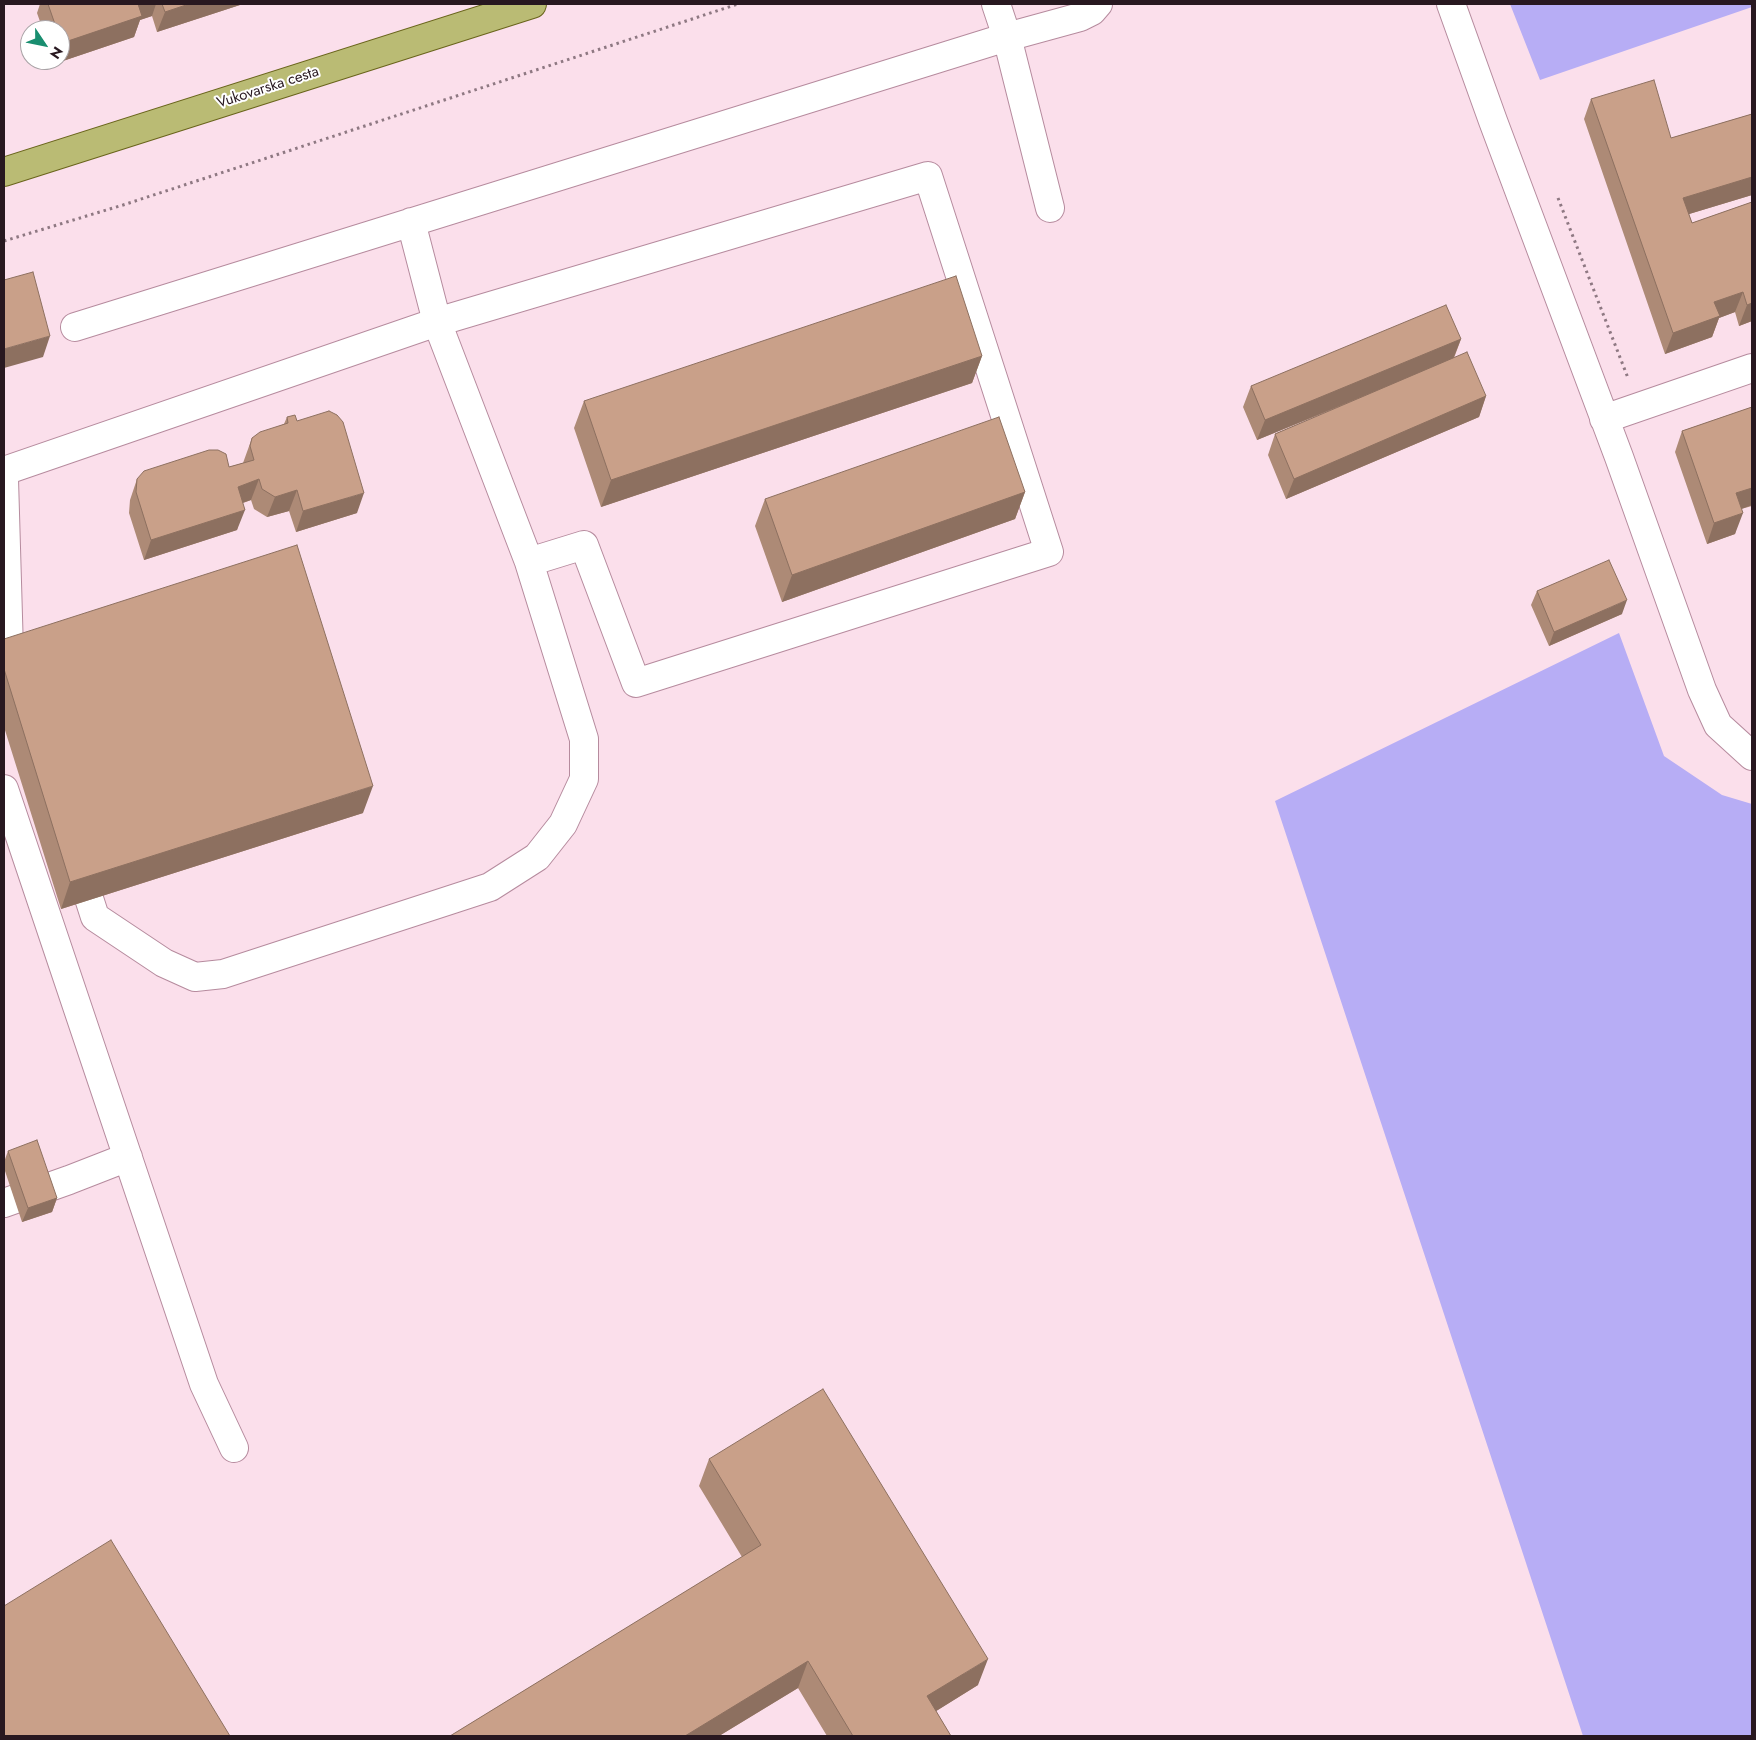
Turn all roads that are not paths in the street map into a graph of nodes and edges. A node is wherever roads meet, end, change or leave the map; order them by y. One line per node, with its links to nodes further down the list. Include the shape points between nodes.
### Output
1 (532, 4): 6 (main road, Vukovarska cesta)
2 (996, 4): 5 (lane)
3 (1451, 4): 12 (lane)
4 (1095, 7): 5 (lane, via 1080,17)
5 (1006, 37): 7 (lane); 8 (lane)
6 (4, 172)
7 (1050, 208)
8 (411, 222): 9 (lane); 10 (lane)
9 (437, 322): 13 (lane); 15 (lane); 15 (lane, via 928,176 1049,552 636,683 584,545)
10 (75, 327)
11 (1752, 368): 12 (lane)
12 (1604, 419): 17 (lane, via 1702,690 1718,725)
13 (4, 471)
14 (4, 479): 16 (lane, via 9,651)
15 (529, 562): 19 (lane, via 584,739 584,779 563,824 536,857 490,887 223,974 195,977 164,963 95,917)
16 (24, 698)
17 (1752, 756)
18 (4, 789): 20 (lane)
19 (70, 841)
20 (128, 1157): 21 (lane); 22 (lane, via 204,1384)
21 (4, 1203)
22 (234, 1448)

